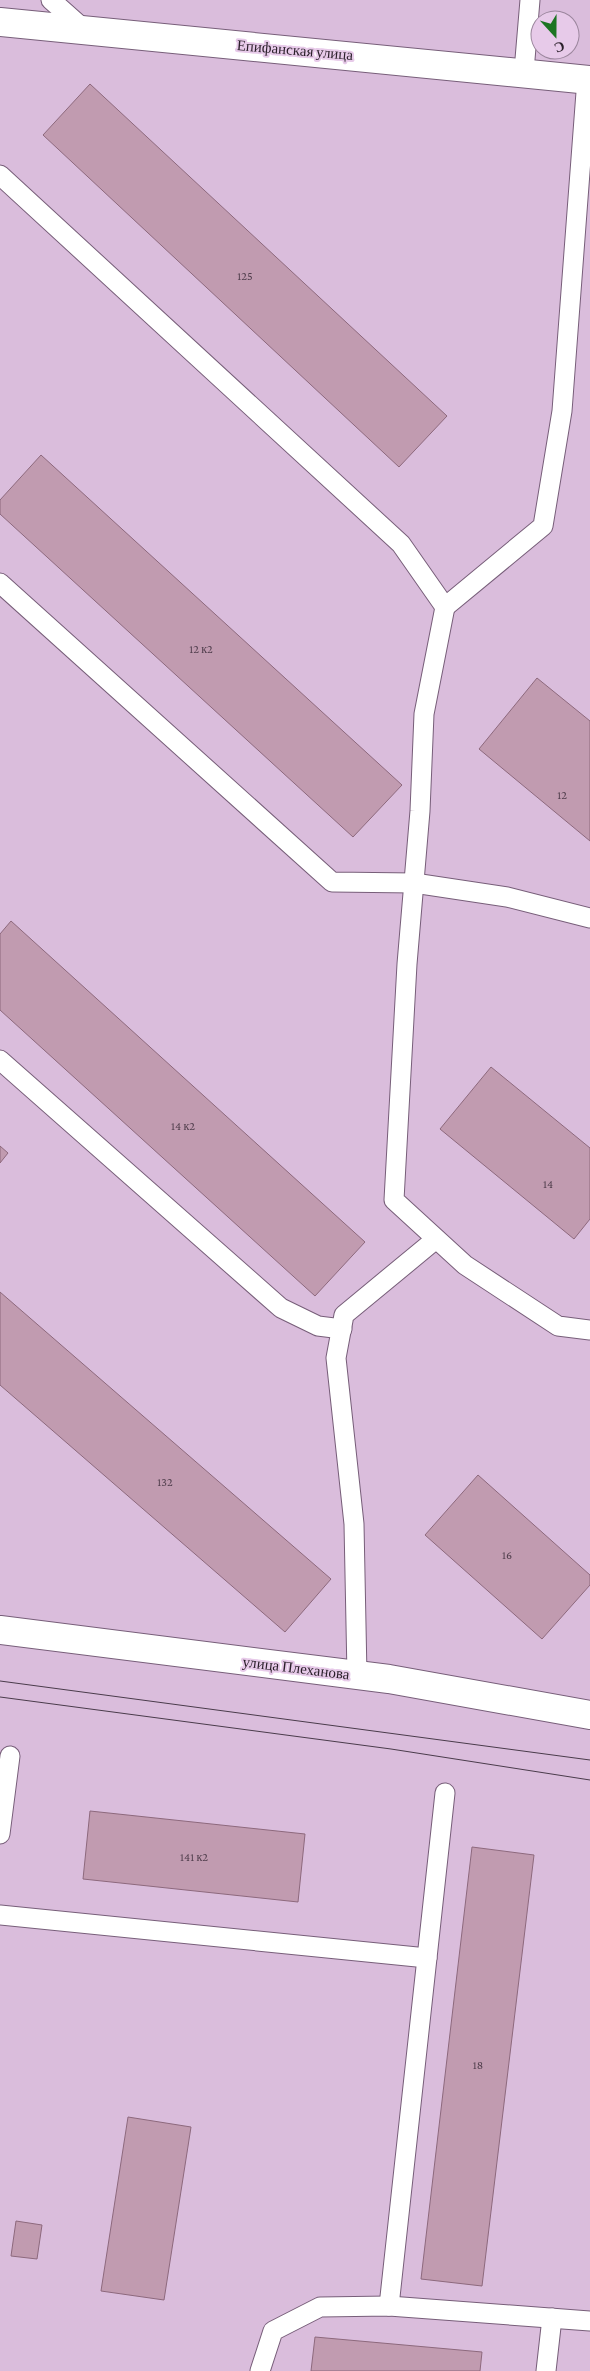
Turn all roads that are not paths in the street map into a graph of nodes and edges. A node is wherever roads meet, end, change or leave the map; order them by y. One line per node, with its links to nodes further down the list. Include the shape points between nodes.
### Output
1 (51, 0): 4 (lane)
2 (530, 0): 5 (lane)
3 (0, 22): 4 (street, Епифанская улица)
4 (86, 31): 5 (street, Епифанская улица)
5 (524, 72): 6 (street, Епифанская улица)
6 (589, 79): 9 (lane, via 562,411 543,526)
7 (0, 175): 9 (lane, via 401,544)
8 (0, 583): 10 (lane, via 332,882)
9 (445, 607): 10 (lane, via 424,714)
10 (414, 883): 11 (lane, via 507,897); 13 (lane, via 394,1200)
11 (590, 918)
12 (0, 1060): 14 (lane, via 281,1308 318,1326)
13 (436, 1239): 14 (lane, via 344,1315); 15 (lane, via 465,1265 558,1326)
14 (342, 1329): 17 (lane, via 336,1358 354,1524)
15 (590, 1330)
16 (0, 1630): 17 (street, улица Плеханова)
17 (357, 1675): 18 (street, улица Плеханова)
18 (590, 1715)
19 (10, 1756): 21 (lane)
20 (445, 1793): 23 (lane)
21 (0, 1834)
22 (0, 1915): 23 (lane)
23 (427, 1958): 24 (lane)
24 (389, 2306): 25 (lane); 27 (lane, via 320,2307 273,2331)
25 (552, 2318): 26 (lane); 28 (lane)
26 (590, 2321)
27 (260, 2371)
28 (546, 2371)

